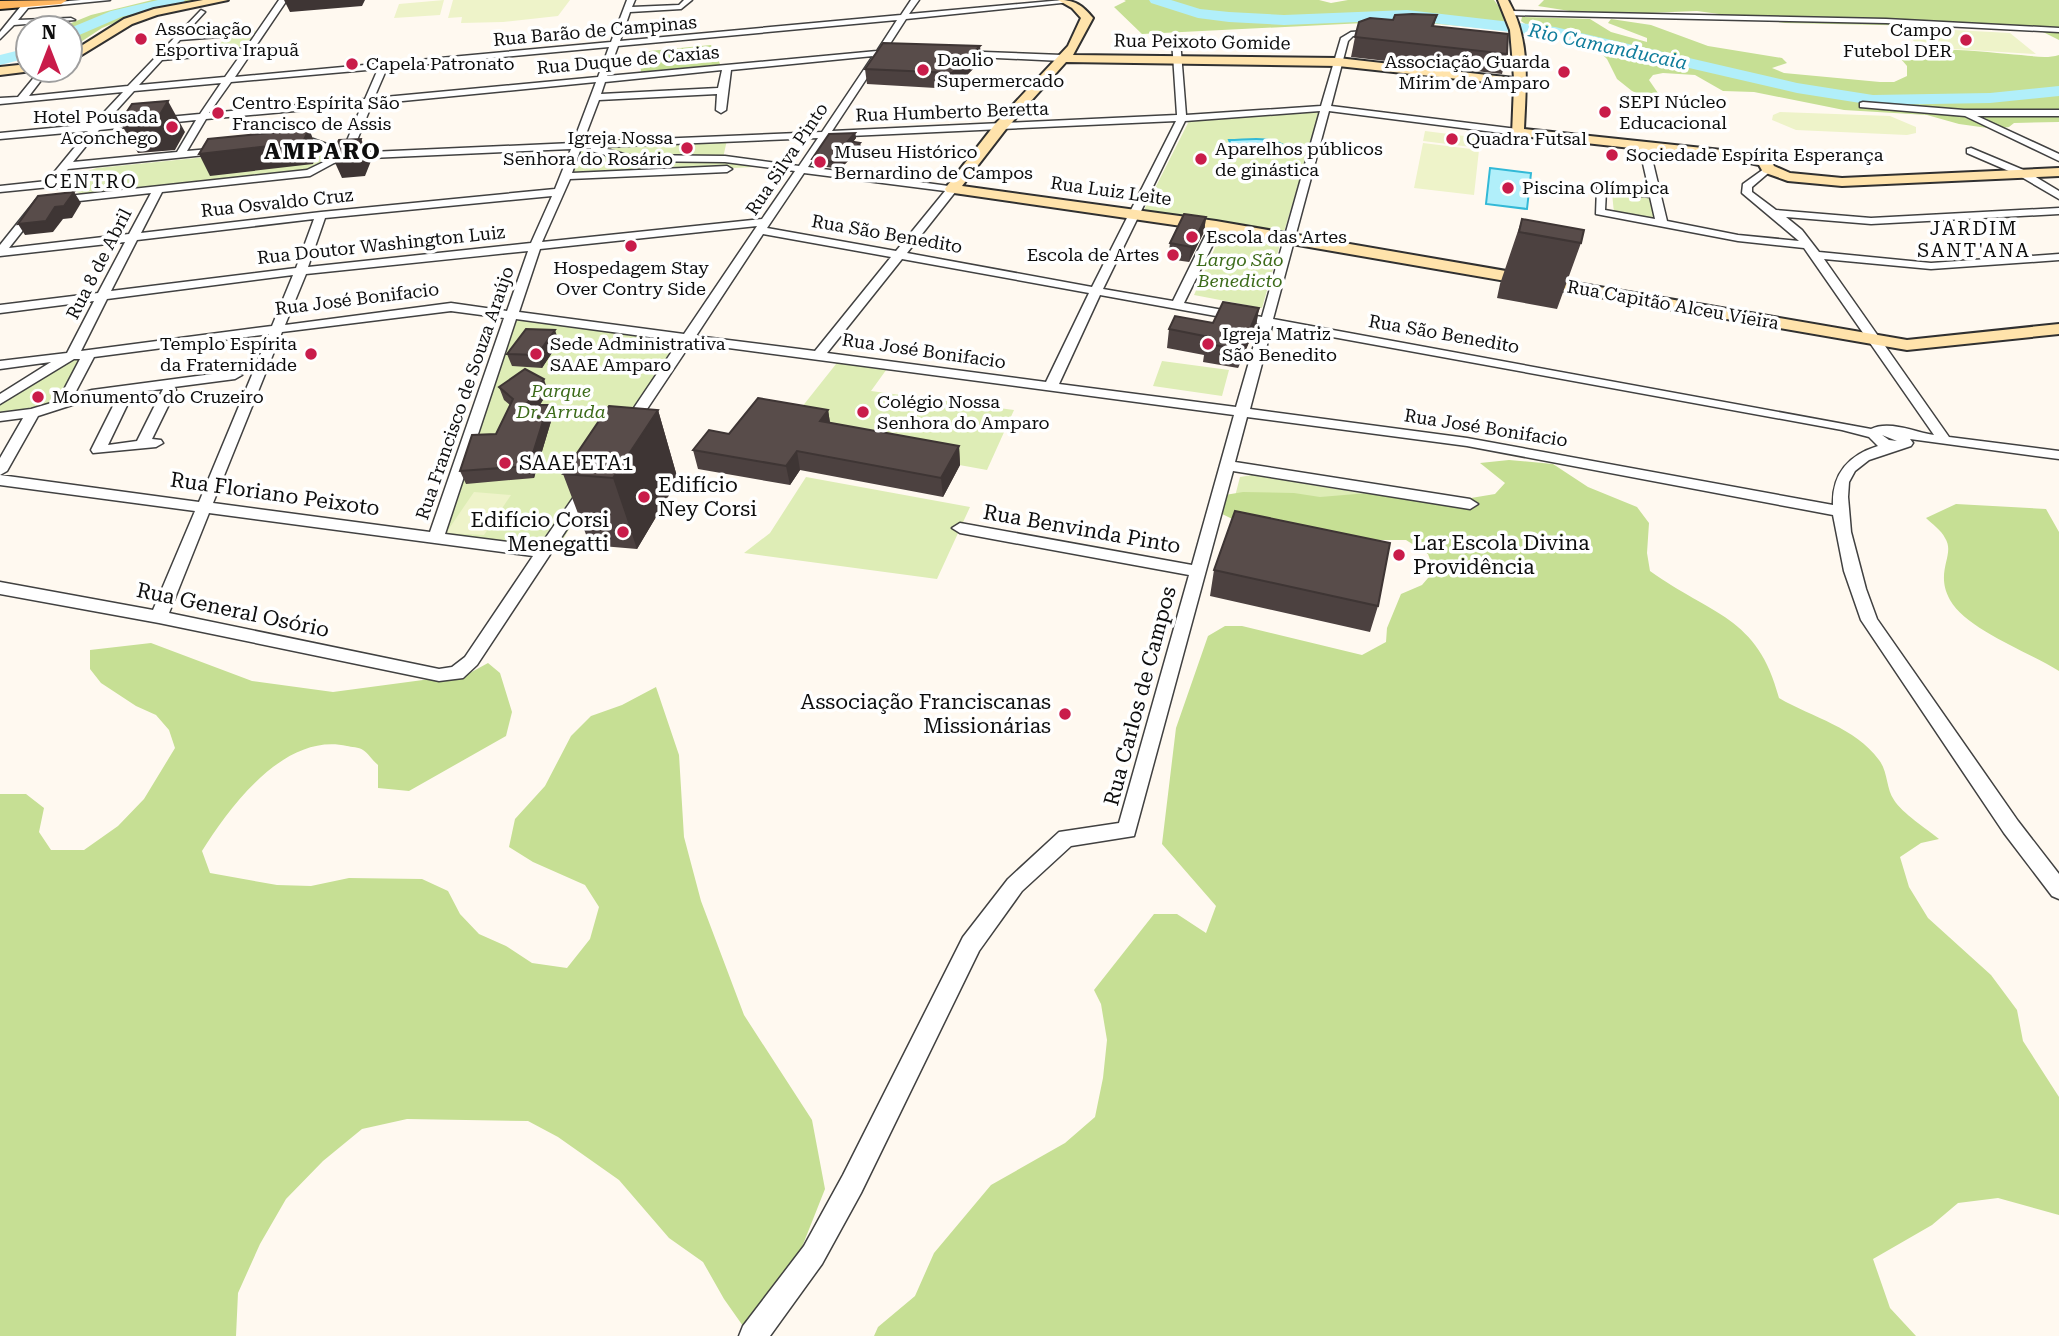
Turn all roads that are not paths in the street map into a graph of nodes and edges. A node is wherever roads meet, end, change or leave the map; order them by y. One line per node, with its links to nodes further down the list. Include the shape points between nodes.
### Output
1 (61, 0): 9 (main road)
2 (106, 0): 9 (street, via 32,7)
3 (283, 0): 27 (street)
4 (688, 0): 11 (street, via 681,7)
5 (915, 0): 16 (street, Rua Silva Pinto)
6 (1504, 0): 14 (street); 15 (street)
7 (219, 1): 12 (street); 13 (street)
8 (1065, 1): 16 (street, Rua Barão de Campinas); 25 (street, via 1087,18)
9 (28, 3): 10 (main road); 17 (street)
10 (0, 5)
11 (630, 5): 24 (street, Rua Francisco de Souza Araújo)
12 (184, 7): 13 (street); 26 (street, via 114,28)
13 (201, 12): 22 (street)
14 (1546, 14): 15 (street); 18 (street, via 1886,21)
15 (1511, 16): 40 (street)
16 (903, 18): 24 (street, Rua Barão de Campinas); 28 (street, Rua Silva Pinto)
17 (12, 23): 21 (street)
18 (2059, 30)
19 (1391, 31): 35 (street, via 1351,34 1344,40)
20 (216, 35): 22 (street)
21 (0, 37)
22 (178, 38): 31 (street)
23 (1176, 40): 34 (street)
24 (616, 44): 36 (street, Rua Barão de Campinas); 38 (street, Rua Francisco de Souza Araújo)
25 (1073, 47): 32 (street); 33 (street)
26 (84, 48)
27 (248, 50): 31 (street); 39 (street)
28 (882, 52): 29 (street); 37 (street, Rua Duque de Caxias); 58 (street, Rua Silva Pinto)
29 (895, 52)
30 (948, 54): 32 (street, Rua Peixoto Gomide)
31 (160, 58): 42 (street)
32 (1062, 58): 33 (street, Rua Peixoto Gomide); 56 (street)
33 (1085, 58): 34 (street, Rua Peixoto Gomide)
34 (1178, 59): 35 (street, Rua Peixoto Gomide); 54 (street)
35 (1338, 62): 40 (street, Rua Peixoto Gomide); 49 (street)
36 (383, 66): 39 (street, Rua Barão de Campinas); 46 (street)
37 (727, 66): 38 (street, Rua Duque de Caxias); 43 (street)
38 (604, 78): 44 (street, Rua Francisco de Souza Araújo); 46 (street, Rua Duque de Caxias)
39 (228, 81): 42 (street, Rua Barão de Campinas); 53 (street)
40 (1520, 82): 57 (street)
41 (33, 84): 45 (street)
42 (131, 89): 45 (street, Rua Barão de Campinas); 55 (street)
43 (722, 91): 44 (street); 50 (street)
44 (596, 97): 61 (street, Rua Francisco de Souza Araújo)
45 (21, 99): 47 (street, Rua Barão de Campinas)
46 (371, 100): 53 (street, Rua Duque de Caxias); 67 (street, via 350,145)
47 (0, 101)
48 (1863, 105): 51 (street)
49 (1327, 108): 54 (street, Rua Humberto Beretta); 57 (street, Rua Humberto Beretta); 95 (street)
50 (721, 110)
51 (1964, 113): 52 (street); 68 (street)
52 (2059, 113)
53 (203, 116): 55 (street, Rua Duque de Caxias); 66 (street)
54 (1182, 118): 56 (street, Rua Humberto Beretta); 89 (street)
55 (97, 126): 59 (street, Rua Duque de Caxias); 71 (street)
56 (1001, 126): 58 (street, Rua Humberto Beretta); 79 (street)
57 (1517, 131): 63 (street)
58 (825, 134): 60 (street, Rua Humberto Beretta); 73 (street, Rua Silva Pinto)
59 (0, 136)
60 (731, 138): 61 (street, Rua Humberto Beretta); 69 (street)
61 (578, 145): 67 (street, Rua Humberto Beretta); 69 (street, via 627,158); 77 (street, Rua Francisco de Souza Araújo)
62 (274, 146): 67 (street, via 313,142 333,148)
63 (1644, 146): 74 (street, via 1750,158 1765,162); 84 (street)
64 (235, 150): 66 (street)
65 (1970, 151): 76 (street)
66 (180, 155): 70 (street)
67 (332, 158): 81 (street, Rua Humberto Beretta, via 310,173)
68 (2059, 158)
69 (725, 159): 72 (street)
70 (106, 162): 71 (street); 82 (street, via 74,172 62,183)
71 (64, 166): 78 (street)
72 (790, 167): 73 (street, Rua Luiz Leite); 77 (street)
73 (802, 168): 79 (street, Rua Luiz Leite); 92 (street, Rua Silva Pinto)
74 (1768, 169): 76 (street, via 1788,177 1842,181); 88 (street, via 1747,186 1747,192)
75 (2059, 172): 76 (street)
76 (2022, 173): 85 (street)
77 (566, 176): 83 (street, Rua Francisco de Souza Araújo)
78 (50, 184): 80 (street); 82 (street)
79 (952, 188): 89 (street, Rua Luiz Leite); 99 (street)
80 (0, 189)
81 (158, 189): 86 (street, Rua Humberto Beretta); 94 (street, Rua 8 de Abril)
82 (64, 190): 86 (street)
83 (559, 191): 90 (street, Rua Osvaldo Cruz); 96 (street, Rua Francisco de Souza Araújo)
84 (1654, 194): 91 (street); 91 (street, via 1601,189 1600,212)
85 (2059, 196)
86 (85, 197): 98 (street, Rua Humberto Beretta, via 40,202)
87 (2059, 211): 88 (street, via 1871,221)
88 (1769, 213): 97 (street, via 1798,232)
89 (1133, 214): 93 (street, Rua Luiz Leite); 102 (street)
90 (321, 215): 94 (street, Rua Osvaldo Cruz); 101 (street)
91 (1662, 225): 97 (street)
92 (763, 226): 96 (street, Rua Doutor Washington Luiz); 99 (street, Rua São Benedito); 110 (street, Rua Silva Pinto)
93 (1216, 226): 95 (street, Rua Luiz Leite); 104 (street)
94 (134, 237): 98 (street, Rua Osvaldo Cruz); 103 (street, Rua 8 de Abril)
95 (1289, 238): 107 (street, Rua Carlos de Campos); 111 (street, Rua Capitão Alceu Vieira)
96 (535, 246): 101 (street, Rua Doutor Washington Luiz); 106 (street, Rua Francisco de Souza Araújo)
97 (1811, 250): 100 (street, via 1931,266); 111 (street)
98 (0, 253)
99 (898, 255): 102 (street, Rua São Benedito); 114 (street)
100 (2059, 257)
101 (301, 271): 103 (street, Rua Doutor Washington Luiz); 108 (street)
102 (1096, 291): 104 (street, Rua São Benedito); 118 (street)
103 (103, 296): 105 (street, Rua Doutor Washington Luiz); 113 (street, Rua 8 de Abril)
104 (1177, 306): 107 (street, Rua São Benedito)
105 (0, 309)
106 (511, 316): 108 (street, Rua José Bonifacio, via 451,307); 110 (street, Rua José Bonifacio); 138 (street, Rua Francisco de Souza Araújo)
107 (1264, 324): 124 (street, Rua Carlos de Campos); 128 (street, Rua São Benedito, via 1508,364)
108 (278, 328): 112 (street, Rua José Bonifacio); 117 (street)
109 (2059, 329): 111 (street, Rua Capitão Alceu Vieira, via 1907,345)
110 (688, 338): 114 (street, Rua José Bonifacio); 126 (street, Rua Silva Pinto)
111 (1871, 339): 127 (street)
112 (89, 353): 113 (street, Rua José Bonifacio); 122 (street)
113 (72, 355): 115 (street, Rua José Bonifacio); 121 (street)
114 (818, 356): 118 (street, Rua José Bonifacio)
115 (0, 365)
116 (236, 375): 122 (street, via 92,394)
117 (254, 380): 119 (street); 135 (street)
118 (1051, 388): 124 (street, Rua José Bonifacio)
119 (169, 390): 120 (street); 120 (street, via 149,444 98,450)
120 (125, 396): 122 (street)
121 (0, 400)
122 (64, 402): 123 (street)
123 (33, 413): 125 (street); 131 (street)
124 (1240, 413): 130 (street, Rua Carlos de Campos); 136 (street, Rua José Bonifacio, via 1467,442)
125 (0, 417)
126 (619, 440)
127 (1937, 440): 128 (street, Rua São Benedito); 128 (street, Rua São Benedito, via 1879,430); 129 (street, Rua São Benedito)
128 (1887, 442): 136 (street, via 1852,465 1842,481)
129 (2059, 454)
130 (1226, 465): 134 (street); 140 (street, Rua Carlos de Campos, via 1219,516)
131 (0, 471)
132 (597, 473): 139 (street)
133 (0, 480): 135 (street, Rua Floriano Peixoto)
134 (1470, 504)
135 (204, 506): 138 (street, Rua Floriano Peixoto); 142 (street)
136 (1840, 511): 143 (street, via 1855,585 1869,620)
137 (960, 528): 140 (street, Rua Benvinda Pinto)
138 (436, 537): 139 (street, Rua Floriano Peixoto)
139 (543, 552): 142 (street, Rua General Osório, via 471,661 457,673 439,675)
140 (1197, 571): 144 (street, Rua Carlos de Campos, via 1127,830 1066,838 1015,885 971,944 813,1255)
141 (0, 588): 142 (street, Rua General Osório)
142 (159, 617)
143 (2059, 890)
144 (753, 1336)

